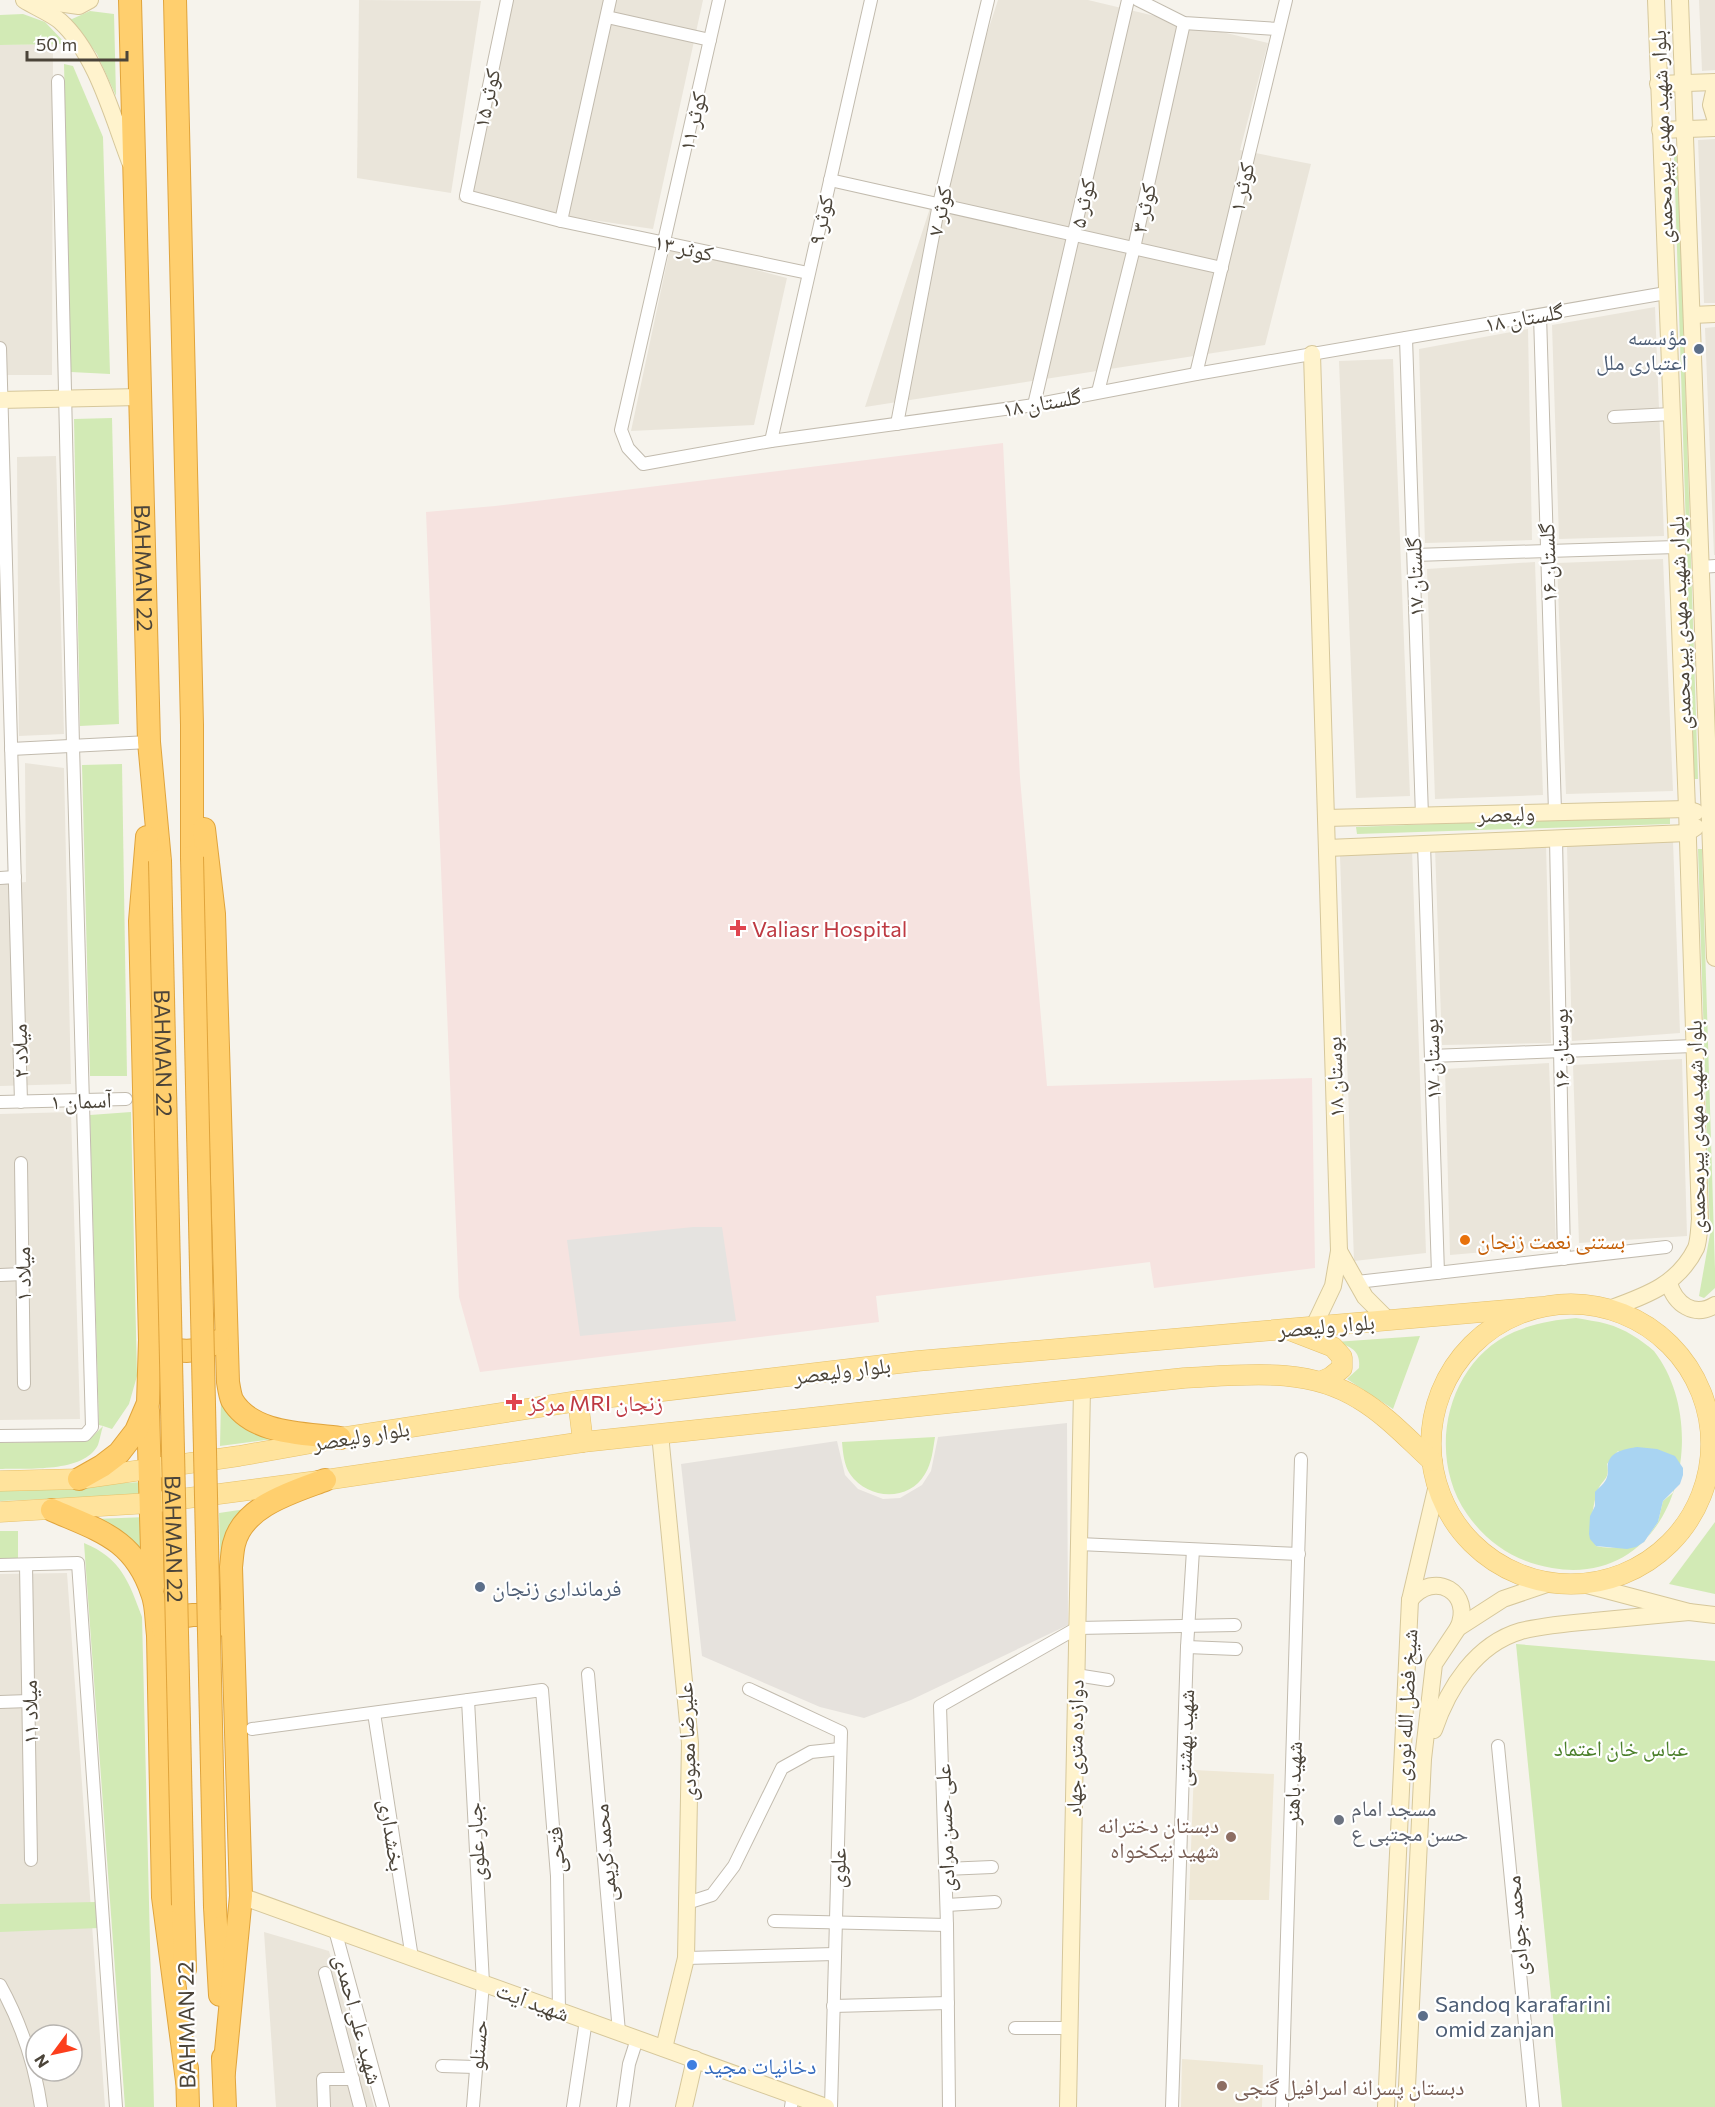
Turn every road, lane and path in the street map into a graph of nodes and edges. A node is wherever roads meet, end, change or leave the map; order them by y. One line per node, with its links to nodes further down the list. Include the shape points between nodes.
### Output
1 (24, 0): 29 (main road, via 59,21 87,58)
2 (36, 0): 3 (main road, via 79,6)
3 (90, 0)
4 (130, 0): 29 (highway, BAHMAN 22)
5 (175, 0): 61 (highway, BAHMAN 22)
6 (507, 0): 31 (street, ۱۵ کوثر)
7 (610, 0): 16 (street)
8 (719, 0): 19 (street, کوثر ۱۱)
9 (871, 0): 30 (street, کوثر ۹)
10 (988, 0): 32 (street, کوثر ۷)
11 (1128, 0): 34 (street, کوثر ۵)
12 (1137, 0): 17 (street)
13 (1286, 0): 18 (street, کوثر ۱)
14 (1656, 0): 23 (main road, بلوار شهید مهدی پیرمحمدی)
15 (1680, 0): 22 (main road, بلوار شهید مهدی پیرمحمدی)
16 (606, 17): 19 (street); 33 (street)
17 (1184, 23): 18 (street); 36 (street, کوثر ۳)
18 (1278, 29): 37 (street, کوثر ۱)
19 (710, 40): 35 (street, کوثر ۱۱)
20 (58, 81): 49 (street)
21 (1715, 82): 22 (main road)
22 (1684, 83): 23 (main road); 27 (main road, بلوار شهید مهدی پیرمحمدی)
23 (1658, 84): 28 (main road, بلوار شهید مهدی پیرمحمدی)
24 (1715, 87): 25 (main road, via 1711,105)
25 (1715, 118)
26 (1715, 128): 27 (main road)
27 (1686, 129): 28 (main road); 42 (main road, بلوار شهید مهدی پیرمحمدی)
28 (1660, 130): 39 (main road, بلوار شهید مهدی پیرمحمدی)
29 (134, 175): 48 (highway, BAHMAN 22)
30 (830, 180): 32 (street); 38 (street, کوثر ۹)
31 (466, 196): 33 (street, کوثر ۱۳)
32 (939, 204): 34 (street); 54 (street, کوثر ۷)
33 (561, 221): 35 (street, کوثر ۱۳)
34 (1074, 235): 36 (street); 51 (street, کوثر ۵)
35 (665, 243): 38 (street, کوثر ۱۳); 55 (street, کوثر ۱۱, via 621,430 628,448 643,464)
36 (1134, 248): 37 (street); 47 (street, کوثر ۳)
37 (1222, 268): 46 (street, کوثر ۱)
38 (808, 273): 55 (street, کوثر ۹)
39 (1666, 293): 41 (street, گلستان ۱۸); 52 (main road, بلوار شهید مهدی پیرمحمدی)
40 (1715, 314): 42 (main road)
41 (1540, 315): 43 (street, گلستان ۱۸); 57 (street, گلستان ۱۶)
42 (1692, 315): 59 (main road, بلوار شهید مهدی پیرمحمدی)
43 (1406, 338): 45 (street, گلستان ۱۸); 58 (street, گلستان ۱۷)
44 (0, 348): 50 (street, میلاد ۲)
45 (1312, 354): 46 (street, گلستان ۱۸); 69 (main road)
46 (1196, 374): 47 (street, گلستان ۱۸)
47 (1098, 392): 51 (street, گلستان ۱۸)
48 (140, 397): 49 (main road); 62 (highway, BAHMAN 22)
49 (65, 399): 50 (main road); 63 (street)
50 (1, 400): 60 (street, میلاد ۲)
51 (1034, 405): 54 (street, گلستان ۱۸)
52 (1671, 414): 53 (street); 56 (main road, بلوار شهید مهدی پیرمحمدی)
53 (1614, 417)
54 (897, 424): 55 (street, گلستان ۱۸)
55 (771, 441)
56 (1676, 547): 57 (street); 66 (main road, بلوار شهید مهدی پیرمحمدی)
57 (1547, 551): 58 (street); 67 (street, گلستان ۱۶)
58 (1414, 555): 68 (street, گلستان ۱۷)
59 (1708, 567): 70 (main road, بلوار شهید مهدی پیرمحمدی)
60 (4, 656): 64 (street, میلاد ۲)
61 (192, 725): 100 (highway, via 214,914); 182 (highway, BAHMAN 22, bridge, via 215,1907)
62 (149, 742): 63 (street); 65 (highway, BAHMAN 22)
63 (73, 746): 64 (street); 82 (street)
64 (11, 749): 75 (street, میلاد ۲)
65 (152, 778): 101 (highway, via 140,921); 184 (highway, BAHMAN 22, bridge, via 159,861)
66 (1687, 808): 67 (main road, ولیعصر); 70 (main road); 71 (main road, بلوار شهید مهدی پیرمحمدی)
67 (1555, 812): 68 (main road, ولیعصر)
68 (1422, 816): 69 (main road, ولیعصر)
69 (1326, 818): 74 (main road, بوستان ۱۸)
70 (1712, 818): 71 (main road); 77 (main road, بلوار شهید مهدی پیرمحمدی)
71 (1687, 833): 72 (main road, ولیعصر); 78 (main road, بلوار شهید مهدی پیرمحمدی)
72 (1556, 838): 73 (main road, ولیعصر); 79 (street, بوستان ۱۶)
73 (1424, 844): 74 (main road, ولیعصر); 80 (street, بوستان ۱۷)
74 (1327, 848): 87 (main road, بوستان ۱۸)
75 (15, 877): 76 (street); 84 (street, میلاد ۲)
76 (0, 878)
77 (1715, 958)
78 (1694, 1046): 79 (street); 93 (main road, بلوار شهید مهدی پیرمحمدی, via 1700,1219 1697,1246)
79 (1560, 1051): 80 (street); 88 (street, بوستان ۱۶)
80 (1431, 1056): 89 (street, بوستان ۱۷)
81 (126, 1099): 82 (street, آسمان ۱)
82 (83, 1100): 84 (street, آسمان ۱); 108 (street, via 92,1427 85,1435)
83 (0, 1102): 84 (street, آسمان ۱)
84 (21, 1102)
85 (21, 1163): 90 (street, میلاد ۱)
86 (1666, 1247): 88 (street)
87 (1339, 1251): 92 (main road, بوستان ۱۸); 98 (main road, via 1333,1286)
88 (1564, 1259): 89 (street)
89 (1438, 1273): 92 (street)
90 (22, 1274): 91 (street); 103 (street, میلاد ۱)
91 (0, 1275)
92 (1357, 1282): 97 (main road, بوستان ۱۸, via 1365,1297)
93 (1669, 1283): 94 (main road, via 1679,1303 1689,1308 1701,1310); 96 (main road, via 1642,1298)
94 (1715, 1305)
95 (1540, 1307): 96 (main road, بلوار ولیعصر, via 1574,1304); 97 (main road, بلوار ولیعصر); 113 (main road, بلوار ولیعصر, via 1498,1325 1479,1338 1456,1363 1440,1394 1431,1427)
96 (1609, 1309): 111 (main road, بلوار ولیعصر, via 1642,1324 1671,1347 1693,1376 1707,1410)
97 (1388, 1320): 98 (main road, بلوار ولیعصر)
98 (1314, 1326): 99 (main road, بلوار ولیعصر)
99 (1283, 1328): 102 (main road, via 1333,1347 1342,1358 1342,1368); 105 (main road, بلوار ولیعصر, via 917,1361)
100 (227, 1336): 101 (highway, via 209,1347 189,1352 168,1350); 109 (highway, via 228,1382 232,1400 244,1414 278,1429)
101 (150, 1340): 106 (highway)
102 (1322, 1381): 104 (main road, بلوار ولیعصر, via 1256,1374); 113 (main road, بلوار ولیعصر, via 1360,1400)
103 (24, 1384)
104 (1082, 1389): 107 (main road, بلوار ولیعصر); 122 (main road, دوازده متری جهاد)
105 (578, 1401): 109 (main road, بلوار ولیعصر); 110 (main road)
106 (148, 1403): 114 (highway); 115 (highway, via 136,1431 119,1453)
107 (660, 1434): 110 (main road, بلوار ولیعصر); 158 (main road, علیرضا معبودی, via 690,1743)
108 (0, 1436)
109 (340, 1438): 114 (main road, بلوار ولیعصر)
110 (583, 1442): 116 (main road, بلوار ولیعصر)
111 (1714, 1443): 128 (main road, بلوار ولیعصر, via 1703,1491 1689,1520 1669,1545 1614,1578)
112 (1301, 1459): 124 (street, شهید باهنر)
113 (1432, 1461): 118 (main road, بلوار ولیعصر)
114 (148, 1468): 115 (main road, بلوار ولیعصر); 119 (highway)
115 (79, 1479): 117 (main road, بلوار ولیعصر)
116 (325, 1480): 119 (main road, بلوار ولیعصر); 137 (highway, via 261,1507 244,1525 234,1542 231,1567)
117 (0, 1481)
118 (1437, 1485): 127 (main road, بلوار ولیعصر, via 1449,1514 1468,1540 1492,1560 1520,1575); 130 (main road, شیخ فضل الله نوری)
119 (150, 1503): 120 (main road, بلوار ولیعصر); 129 (highway)
120 (52, 1510): 121 (main road, بلوار ولیعصر); 129 (highway, via 111,1535 128,1550)
121 (0, 1512)
122 (1078, 1544): 123 (street); 135 (main road, دوازده متری جهاد)
123 (1193, 1550): 124 (street); 133 (street, شهید بهشتی)
124 (1299, 1554): 202 (street, شهید باهنر)
125 (0, 1565): 126 (street)
126 (26, 1565): 146 (street, میلاد ۱۱); 187 (street, via 78,1563)
127 (1550, 1583): 128 (main road, بلوار ولیعصر); 136 (main road, شیخ فضل الله نوری, via 1503,1599)
128 (1583, 1584): 131 (main road)
129 (153, 1595): 138 (highway)
130 (1410, 1600): 136 (main road, via 1423,1588 1449,1589 1460,1603); 203 (main road, شیخ فضل الله نوری)
131 (1689, 1612): 132 (main road); 152 (main road, via 1567,1623 1520,1631 1499,1642 1485,1650 1453,1685)
132 (1715, 1615)
133 (1189, 1625): 134 (street); 135 (street); 139 (street, شهید بهشتی)
134 (1235, 1625)
135 (1077, 1628): 142 (main road, دوازده متری جهاد); 155 (street, علی حسن مرادی, via 940,1706)
136 (1458, 1628): 152 (main road, شیخ فضل الله نوری, via 1434,1664)
137 (233, 1631): 138 (highway, via 209,1616 194,1614 180,1617); 156 (highway)
138 (158, 1635): 184 (highway, via 163,1897)
139 (1187, 1647): 140 (street); 201 (street, شهید بهشتی)
140 (1236, 1649)
141 (588, 1674): 176 (street, محمد کریمی)
142 (1076, 1676): 143 (street); 175 (main road, دوازده متری جهاد)
143 (1108, 1680)
144 (749, 1689): 151 (street, علوی, via 842,1732)
145 (468, 1700): 148 (street); 168 (street, جبار علوی); 172 (street, فتحی, via 542,1690 557,1876)
146 (28, 1701): 147 (street); 153 (street, میلاد ۱۱)
147 (0, 1702)
148 (374, 1713): 149 (street); 165 (street, بخشداری)
149 (252, 1729)
150 (1498, 1746): 205 (street, محمد جوادی)
151 (840, 1749): 158 (street, via 811,1752 782,1768 734,1866 712,1895); 161 (street, علوی)
152 (1424, 1759): 204 (main road, شیخ فضل الله نوری)
153 (31, 1860)
154 (992, 1867): 155 (street)
155 (945, 1869): 159 (street, علی حسن مرادی)
156 (241, 1896): 163 (main road, شهید آیت); 182 (highway)
157 (995, 1902): 159 (street)
158 (687, 1903): 166 (main road, علیرضا معبودی)
159 (946, 1905): 162 (street, علی حسن مرادی)
160 (774, 1920): 161 (street)
161 (835, 1923): 162 (street); 164 (street, علوی)
162 (947, 1925): 170 (street, علی حسن مرادی)
163 (335, 1930): 165 (main road, شهید آیت); 192 (street, شهید علی احمدی)
164 (834, 1954): 166 (street); 171 (street, علوی)
165 (412, 1958): 168 (main road, شهید آیت)
166 (686, 1958): 178 (main road, علیرضا معبودی)
167 (325, 1973): 183 (street)
168 (483, 1983): 172 (main road, شهید آیت); 181 (street, حسنلو)
169 (0, 1985): 186 (street, via 14,2009)
170 (948, 2003): 171 (street); 199 (street, علی حسن مرادی)
171 (834, 2006): 198 (street, علوی)
172 (559, 2011): 173 (main road, شهید آیت)
173 (586, 2020): 176 (main road, شهید آیت); 194 (street)
174 (1015, 2028): 175 (street)
175 (1068, 2028): 200 (main road, دوازده متری جهاد)
176 (619, 2032): 177 (main road, شهید آیت)
177 (637, 2038): 178 (main road, شهید آیت); 195 (street)
178 (664, 2048): 179 (main road, شهید آیت)
179 (694, 2059): 185 (main road, شهید آیت); 196 (main road)
180 (442, 2066): 181 (street)
181 (475, 2067): 193 (street, حسنلو)
182 (224, 2072): 189 (highway, BAHMAN 22)
183 (353, 2079): 190 (street, via 323,2079); 191 (street)
184 (188, 2081): 188 (highway, BAHMAN 22)
185 (792, 2101): 197 (main road, شهید آیت)
186 (41, 2107)
187 (116, 2107)
188 (188, 2107)
189 (225, 2107)
190 (324, 2107)
191 (360, 2107)
192 (383, 2107)
193 (473, 2107)
194 (573, 2107)
195 (623, 2107)
196 (684, 2107)
197 (826, 2107)
198 (831, 2107)
199 (949, 2107)
200 (1068, 2107)
201 (1172, 2107)
202 (1282, 2107)
203 (1386, 2107)
204 (1406, 2107)
205 (1533, 2107)

